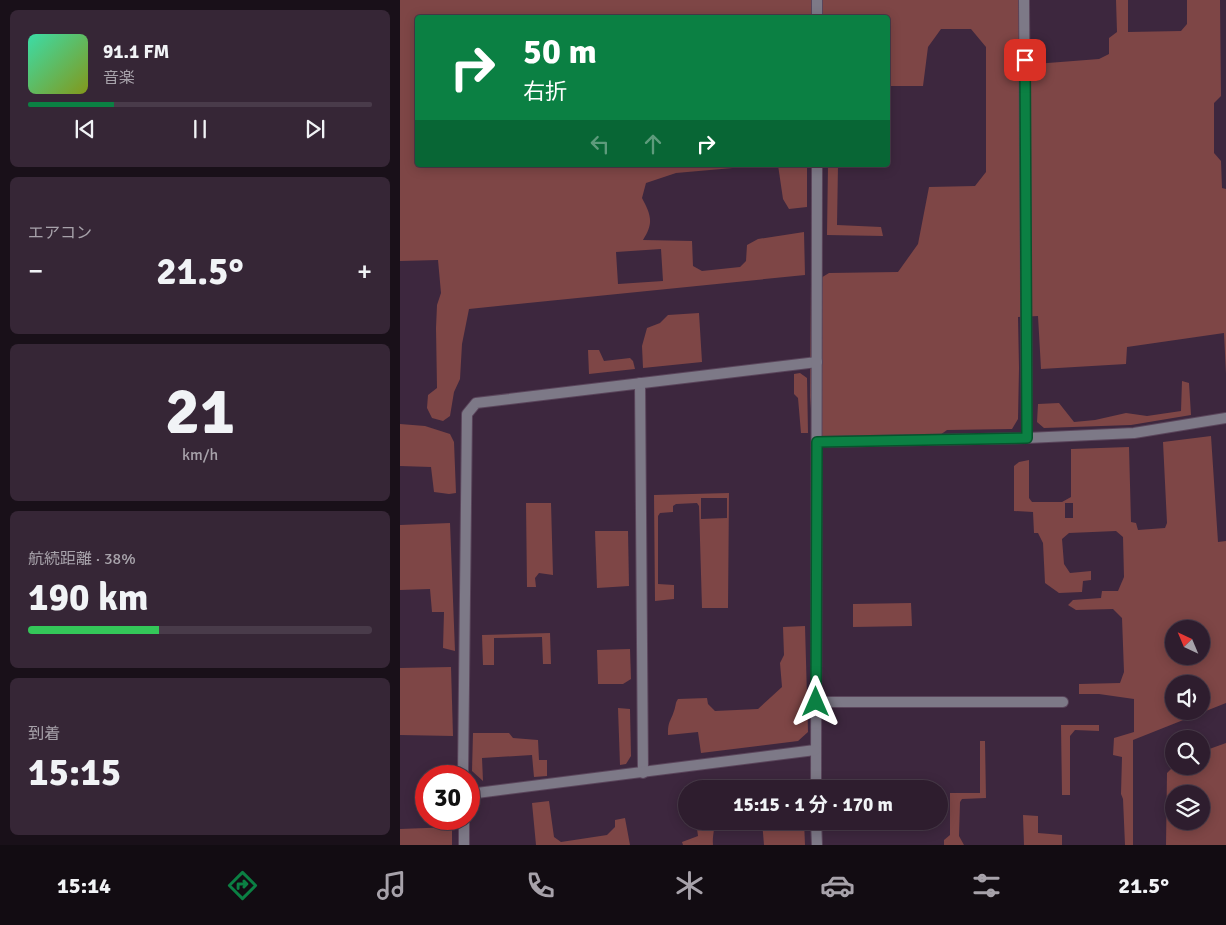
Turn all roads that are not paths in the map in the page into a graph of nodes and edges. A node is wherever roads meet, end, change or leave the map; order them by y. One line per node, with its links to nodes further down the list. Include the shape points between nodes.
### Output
1 (817, 0): 3 (street)
2 (1024, 0): 8 (street)
3 (817, 15)
4 (817, 167): 5 (street)
5 (817, 362): 6 (street); 9 (street)
6 (640, 383): 13 (street, via 476,403 467,414); 14 (street)
7 (1226, 418): 8 (street, via 1134,433)
8 (1027, 438): 9 (street)
9 (817, 442): 10 (street)
10 (816, 702): 11 (street); 12 (street)
11 (1063, 702)
12 (815, 750): 14 (street); 15 (street)
13 (463, 765)
14 (643, 773): 16 (street)
15 (816, 780)
16 (480, 793)
17 (464, 830): 19 (street)
18 (816, 830): 20 (street)
19 (464, 845)
20 (817, 845)

